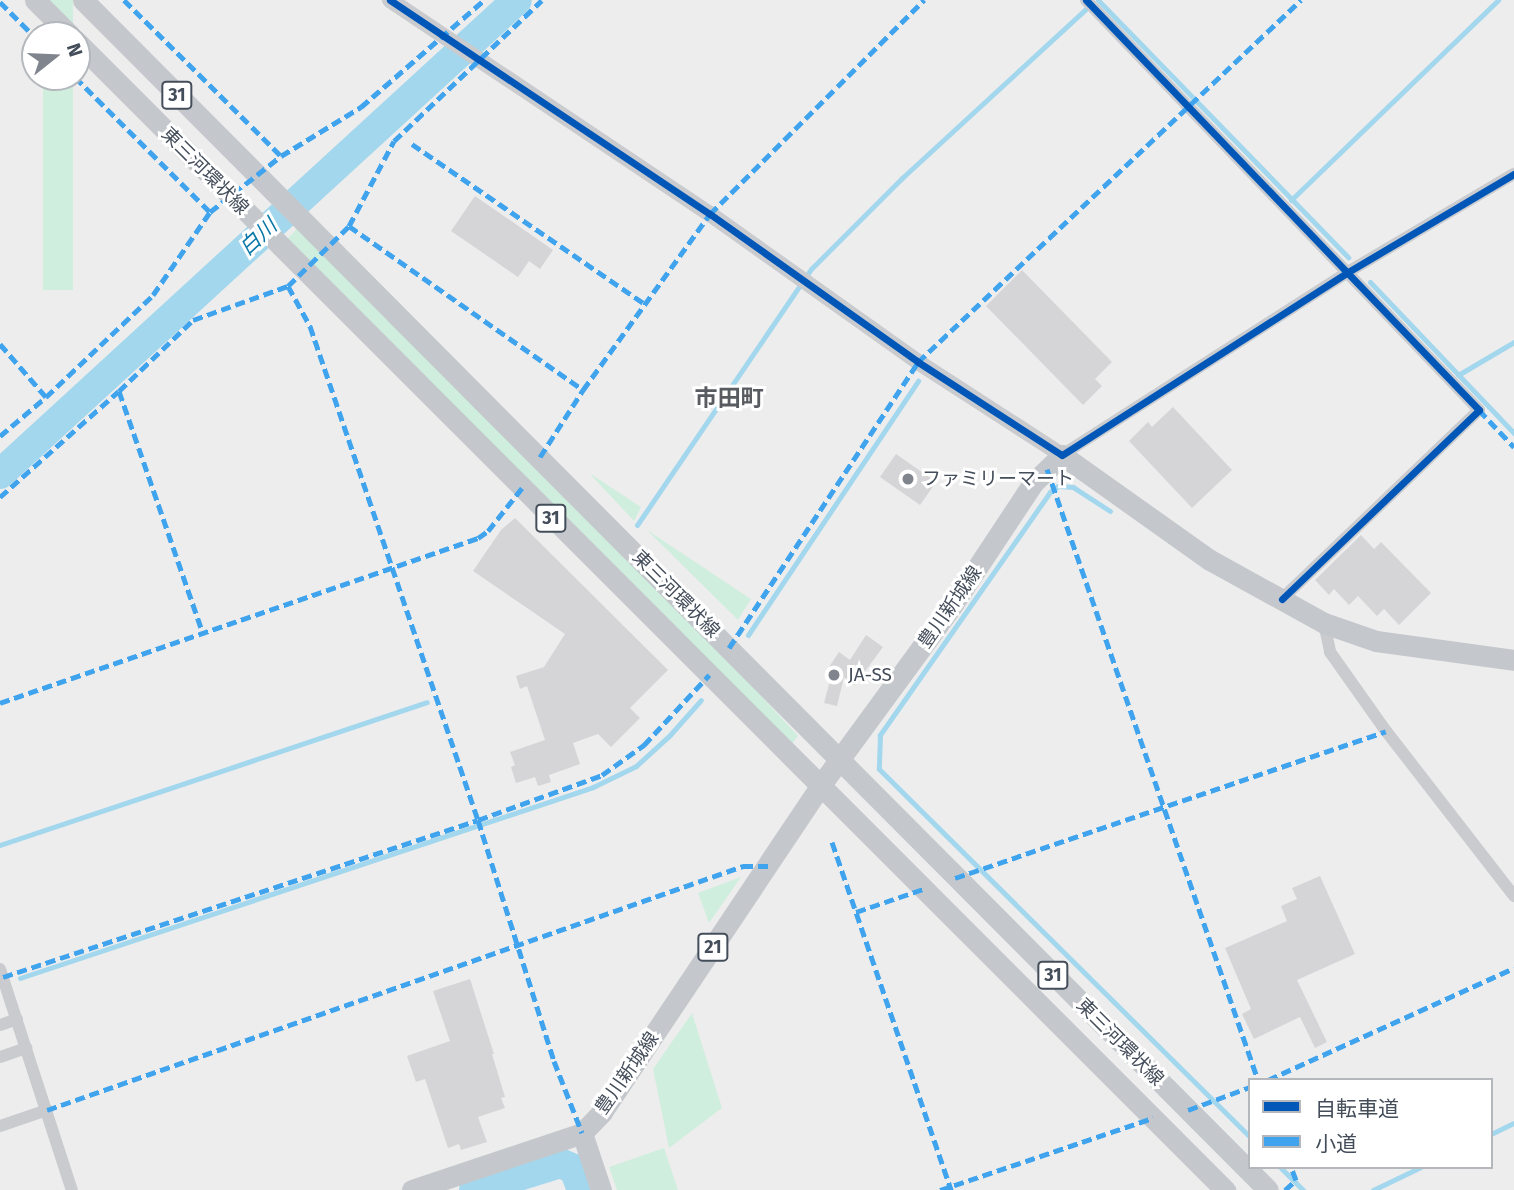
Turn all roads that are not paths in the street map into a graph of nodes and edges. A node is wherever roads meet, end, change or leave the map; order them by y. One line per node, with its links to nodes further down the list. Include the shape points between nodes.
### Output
1 (36, 0): 5 (main road)
2 (83, 0): 13 (main road, 東三河環状線 / 31)
3 (390, 0): 9 (street, via 710,214 918,362)
4 (1086, 0): 8 (street)
5 (56, 21)
6 (91, 56): 14 (main road, 東三河環状線 / 31)
7 (1514, 174): 8 (street)
8 (1348, 272): 9 (street); 10 (street, via 1479,410)
9 (1062, 455): 10 (main road, via 1210,560); 13 (main road, 豊川新城線 / 21, via 1033,483 953,604)
10 (1282, 599): 11 (main road)
11 (1324, 622): 12 (main road, via 1376,641); 15 (street, via 1338,663)
12 (1514, 660)
13 (840, 758): 14 (main road, 豊川新城線 / 21); 28 (main road, 東三河環状線 / 31)
14 (820, 786): 23 (main road, 豊川新城線 / 21, via 602,1112); 27 (main road, 東三河環状線 / 31)
15 (1514, 896)
16 (0, 970): 17 (street)
17 (17, 1019): 18 (street); 19 (street)
18 (0, 1025)
19 (26, 1048): 20 (street); 21 (street)
20 (0, 1057)
21 (47, 1111): 22 (street); 24 (street)
22 (0, 1126)
23 (582, 1133): 25 (main road, 豊川新城線 / 21); 26 (main road)
24 (72, 1190)
25 (412, 1190)
26 (601, 1190)
27 (1225, 1190)
28 (1268, 1190)

